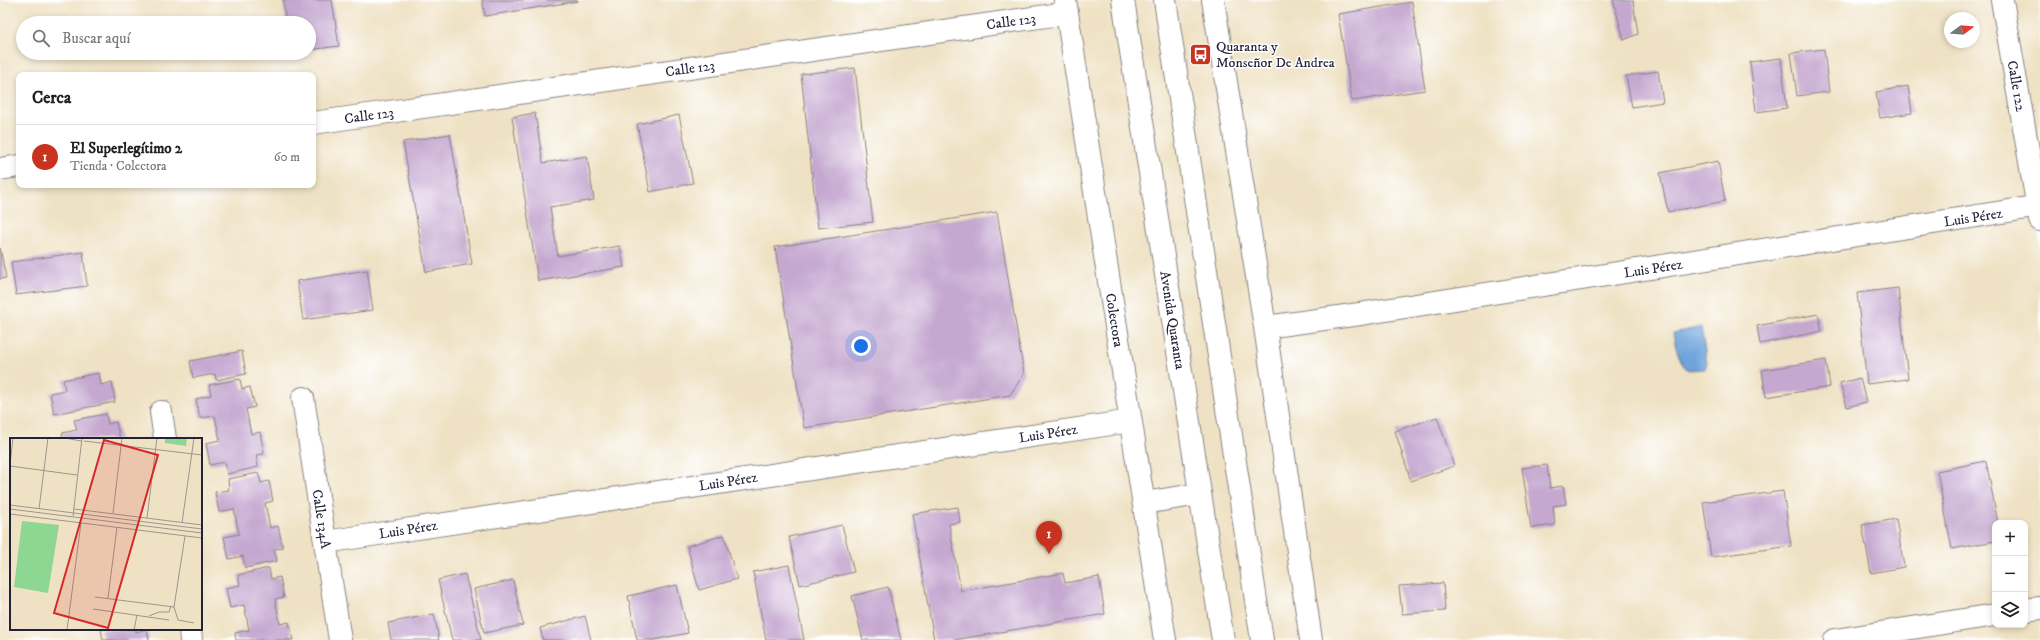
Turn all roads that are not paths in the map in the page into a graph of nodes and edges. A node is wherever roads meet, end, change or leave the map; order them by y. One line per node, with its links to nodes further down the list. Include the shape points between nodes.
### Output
1 (1123, 0): 15 (main road, Avenida Quaranta)
2 (1165, 0): 26 (main road)
3 (1213, 0): 10 (main road)
4 (2002, 0): 9 (main road, Calle 122)
5 (1066, 7): 6 (main road, Calle 123); 13 (main road, Colectora)
6 (316, 123)
7 (16, 166): 8 (main road)
8 (0, 168)
9 (2039, 211): 10 (main road, Luis Pérez)
10 (1265, 327): 27 (main road)
11 (303, 398): 17 (main road, Calle 134A)
12 (161, 412): 14 (main road)
13 (1131, 421): 16 (main road, Colectora); 17 (main road, Luis Pérez)
14 (165, 438)
15 (1200, 494): 16 (main road); 25 (main road, Avenida Quaranta)
16 (1144, 503): 24 (main road, Colectora)
17 (325, 542): 23 (main road, Calle 134A)
18 (2040, 608): 19 (main road)
19 (2028, 610)
20 (1992, 615): 28 (main road)
21 (190, 630): 22 (main road)
22 (191, 640)
23 (340, 640)
24 (1165, 640)
25 (1223, 640)
26 (1262, 640)
27 (1311, 640)
28 (1836, 640)

